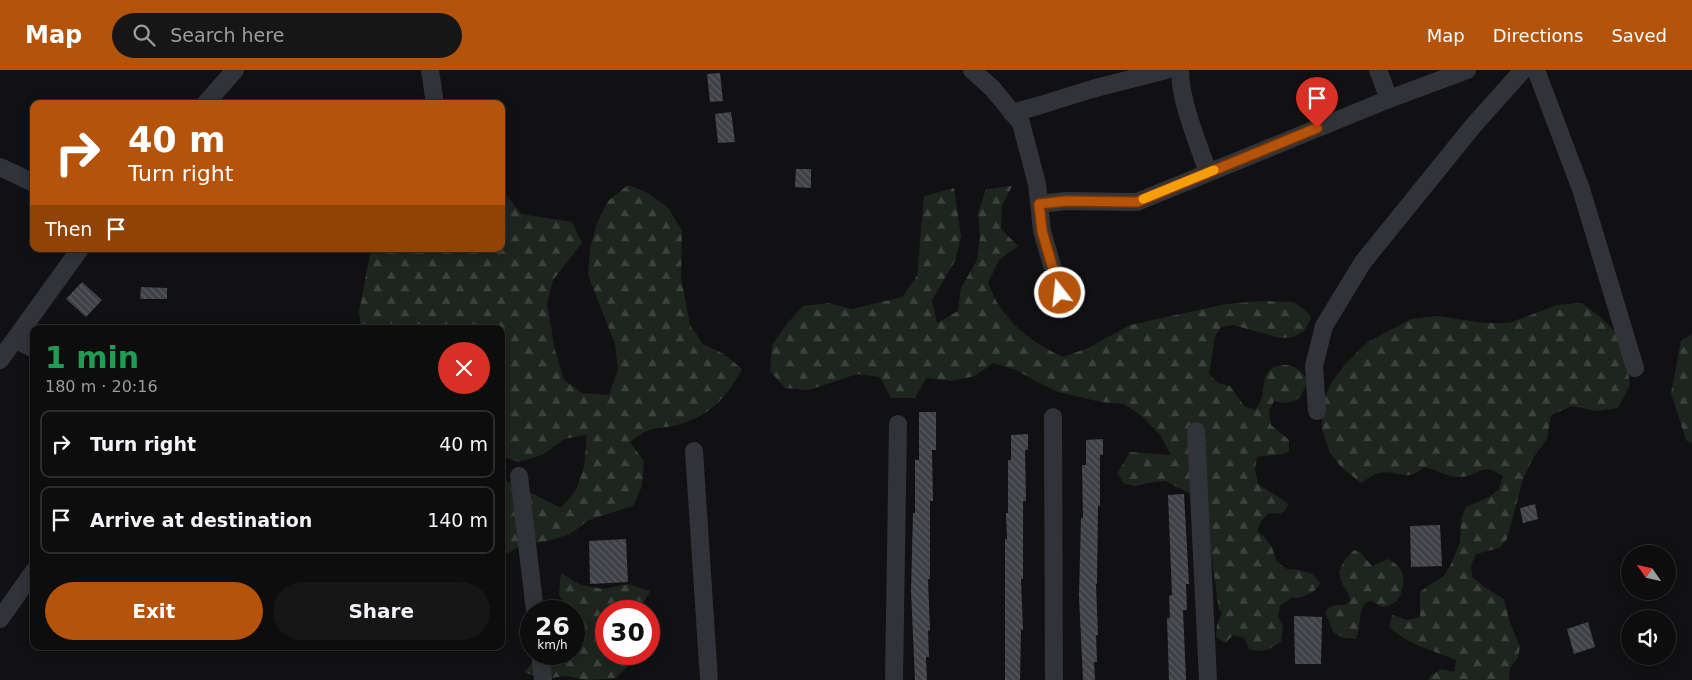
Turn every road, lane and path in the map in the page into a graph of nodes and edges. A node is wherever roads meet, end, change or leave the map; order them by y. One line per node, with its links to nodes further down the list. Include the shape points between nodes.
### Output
1 (235, 70): 11 (street)
2 (430, 70): 12 (street)
3 (972, 70): 13 (street)
4 (1166, 70): 13 (street)
5 (1180, 70): 15 (street, via 1189,114)
6 (1378, 70): 10 (street)
7 (1467, 70): 10 (street)
8 (1523, 70): 24 (street, via 1473,126 1363,262 1324,326 1314,366)
9 (1536, 70): 23 (street, via 1581,189)
10 (1389, 99): 15 (street)
11 (209, 100)
12 (434, 100)
13 (1012, 113): 17 (street, via 1020,124 1037,184)
14 (0, 167): 16 (street)
15 (1208, 173): 17 (street, via 1137,202 1075,200)
16 (30, 181)
17 (1039, 204): 19 (street, via 1042,231)
18 (78, 252): 20 (street)
19 (1060, 293)
20 (15, 339): 21 (street); 22 (street)
21 (30, 347)
22 (0, 360)
23 (1636, 368)
24 (1316, 411)
25 (1053, 417): 37 (street)
26 (898, 424): 36 (street)
27 (1196, 431): 38 (street)
28 (694, 451): 35 (street)
29 (519, 476): 31 (street)
30 (30, 577): 32 (street)
31 (534, 600)
32 (0, 618)
33 (541, 665): 34 (street)
34 (543, 680)
35 (709, 680)
36 (894, 680)
37 (1054, 680)
38 (1208, 680)

